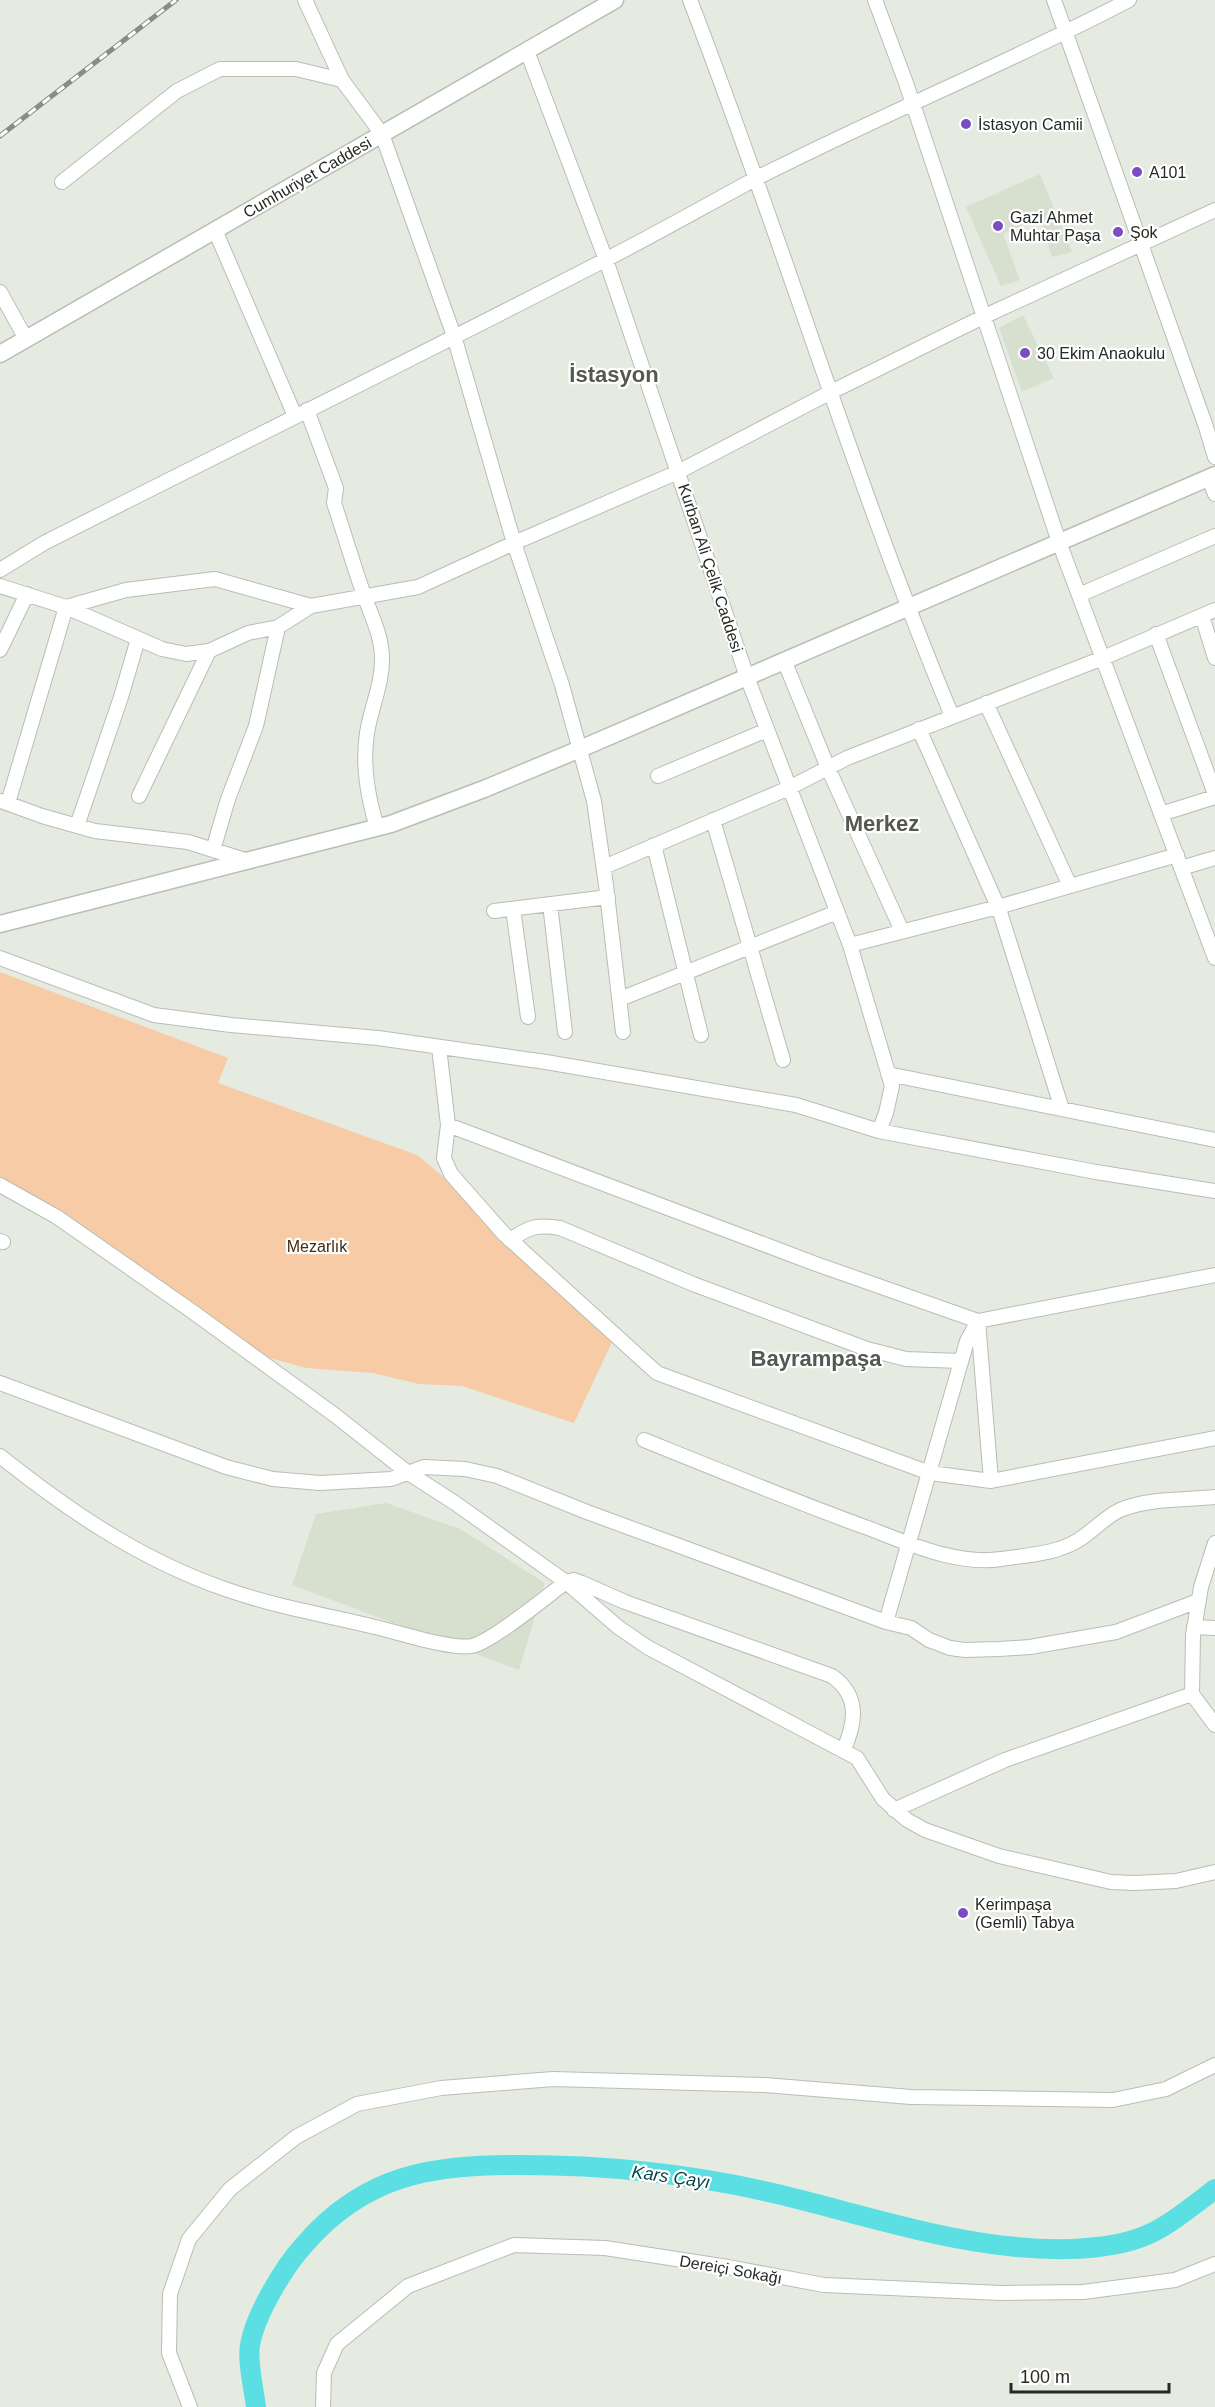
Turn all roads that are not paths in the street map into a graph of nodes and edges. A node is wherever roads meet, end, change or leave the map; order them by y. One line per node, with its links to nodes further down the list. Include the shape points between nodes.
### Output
1 (305, 0): 9 (street)
2 (615, 0): 8 (main road, Cumhuriyet Caddesi)
3 (690, 0): 12 (street)
4 (875, 0): 10 (street)
5 (1054, 0): 7 (street)
6 (1129, 0): 7 (street)
7 (1066, 33): 10 (street); 16 (street)
8 (527, 51): 11 (main road, Cumhuriyet Caddesi); 17 (street, Kurban Ali Çelik Caddesi)
9 (342, 80): 11 (street); 13 (street, via 296,69 220,69 177,91)
10 (913, 102): 12 (street); 19 (street)
11 (382, 134): 15 (main road, Cumhuriyet Caddesi); 20 (street)
12 (756, 179): 17 (street); 23 (street)
13 (62, 182)
14 (1215, 210): 16 (street)
15 (215, 230): 21 (main road, Cumhuriyet Caddesi); 24 (street)
16 (1141, 246): 19 (street); 25 (street)
17 (606, 260): 20 (street); 26 (street, Kurban Ali Çelik Caddesi)
18 (0, 292): 21 (street)
19 (985, 316): 23 (street); 30 (street)
20 (453, 336): 24 (street); 29 (street)
21 (26, 339): 22 (main road, Cumhuriyet Caddesi)
22 (0, 354)
23 (831, 392): 26 (street); 38 (street)
24 (301, 413): 31 (street, via 44,543); 35 (street, via 336,488 334,503)
25 (1215, 457)
26 (678, 472): 29 (street); 49 (street, Kurban Ali Çelik Caddesi)
27 (1213, 482): 30 (main road)
28 (1215, 537): 34 (street)
29 (514, 543): 35 (street, via 418,587); 54 (street)
30 (1059, 543): 34 (street); 38 (main road)
31 (0, 570)
32 (0, 586): 33 (street)
33 (27, 594): 37 (street); 44 (street)
34 (1079, 595): 46 (street)
35 (364, 597): 36 (street); 64 (street, via 375,620 382,654 366,750 368,798)
36 (311, 606): 37 (street, via 215,579 126,590); 41 (street)
37 (66, 607): 43 (street); 60 (street)
38 (907, 608): 48 (main road); 51 (street)
39 (1215, 610): 40 (street)
40 (1202, 616): 42 (street); 47 (street)
41 (278, 627): 45 (street, via 248,633); 66 (street, via 256,726)
42 (1156, 634): 46 (street); 58 (street)
43 (138, 639): 45 (street, via 186,654); 63 (street)
44 (0, 650)
45 (209, 651): 59 (street)
46 (1103, 658): 50 (street); 61 (street)
47 (1215, 658)
48 (784, 660): 49 (main road); 55 (street)
49 (747, 676): 53 (street, Kurban Ali Çelik Caddesi); 54 (main road)
50 (986, 703): 51 (street); 71 (street)
51 (952, 716): 52 (street)
52 (919, 729): 55 (street); 74 (street)
53 (767, 730): 56 (street); 57 (street, Kurban Ali Çelik Caddesi)
54 (580, 749): 64 (main road); 70 (street, via 594,801)
55 (828, 768): 57 (street); 79 (street)
56 (658, 776)
57 (789, 788): 62 (street); 77 (street, Kurban Ali Çelik Caddesi)
58 (1215, 795): 61 (street)
59 (139, 796)
60 (4, 802): 63 (street)
61 (1161, 814): 69 (street)
62 (713, 820): 65 (street); 81 (street)
63 (77, 826): 66 (street, via 188,842)
64 (377, 828): 68 (main road)
65 (654, 845): 70 (street); 84 (street)
66 (213, 850): 68 (street)
67 (1215, 858): 69 (street)
68 (248, 861): 78 (main road)
69 (1179, 862): 71 (street); 83 (street)
70 (604, 867): 72 (street)
71 (1070, 886): 74 (street)
72 (608, 897): 73 (street); 85 (street)
73 (550, 904): 75 (street); 87 (street)
74 (998, 907): 79 (street); 93 (street)
75 (513, 909): 76 (street); 86 (street)
76 (494, 911)
77 (837, 912): 80 (street, Kurban Ali Çelik Caddesi); 81 (street)
78 (0, 924)
79 (902, 931): 80 (street)
80 (850, 945): 92 (street, Kurban Ali Çelik Caddesi)
81 (751, 947): 84 (street); 91 (street)
82 (0, 958): 90 (street, via 154,1015)
83 (1215, 958)
84 (685, 973): 85 (street); 89 (street)
85 (620, 999): 88 (street)
86 (528, 1017)
87 (564, 1032)
88 (623, 1032)
89 (701, 1035)
90 (439, 1047): 94 (street); 95 (street, via 796,1104)
91 (783, 1060)
92 (890, 1080): 93 (street); 95 (street, via 886,1113)
93 (1062, 1109): 96 (street)
94 (448, 1125): 99 (street, via 446,1166); 101 (street)
95 (879, 1131): 98 (street, via 1096,1173)
96 (1215, 1140)
97 (0, 1185): 107 (street, via 57,1216 184,1305)
98 (1215, 1191)
99 (510, 1240): 102 (street, via 528,1228 560,1228 693,1284 867,1349 906,1359); 108 (street, via 657,1373)
100 (1215, 1275): 101 (street)
101 (978, 1321): 102 (street); 109 (street)
102 (961, 1361): 108 (street)
103 (0, 1383): 107 (street, via 250,1474 320,1483 391,1479)
104 (1215, 1438): 109 (street)
105 (644, 1440): 111 (street)
106 (0, 1456): 113 (street, via 104,1532 197,1579 256,1598 458,1646 479,1644)
107 (407, 1472): 113 (street); 115 (street, via 424,1467 465,1468 497,1476)
108 (930, 1473): 109 (street); 111 (street)
109 (991, 1481)
110 (1215, 1497): 111 (street, via 1122,1509 1071,1545 998,1560 962,1558)
111 (908, 1543): 115 (street)
112 (1215, 1543): 114 (street)
113 (566, 1582): 120 (street, via 647,1647); 120 (street, via 582,1582 625,1602 832,1676 846,1689 853,1706 852,1728)
114 (1198, 1601): 115 (street, via 1116,1632 1010,1648 950,1648 911,1628); 116 (street)
115 (886, 1622)
116 (1194, 1627): 117 (street); 118 (street)
117 (1215, 1628)
118 (1192, 1694): 119 (street); 121 (street, via 1005,1760)
119 (1215, 1725)
120 (843, 1750): 121 (street, via 864,1766)
121 (894, 1810): 122 (street, via 925,1830 974,1848 1090,1878 1153,1883)
122 (1215, 1872)
123 (1215, 2065): 125 (street, via 1166,2090 1113,2100 911,2097 765,2085 553,2079 441,2088 357,2104 296,2137 230,2189 189,2240 170,2294 169,2353)
124 (1215, 2264): 126 (street, Dereiçi Sokağı, via 1175,2280 1083,2292 1001,2293 824,2285 605,2248 514,2245 408,2286 337,2344 324,2373)
125 (190, 2407)
126 (323, 2407)

